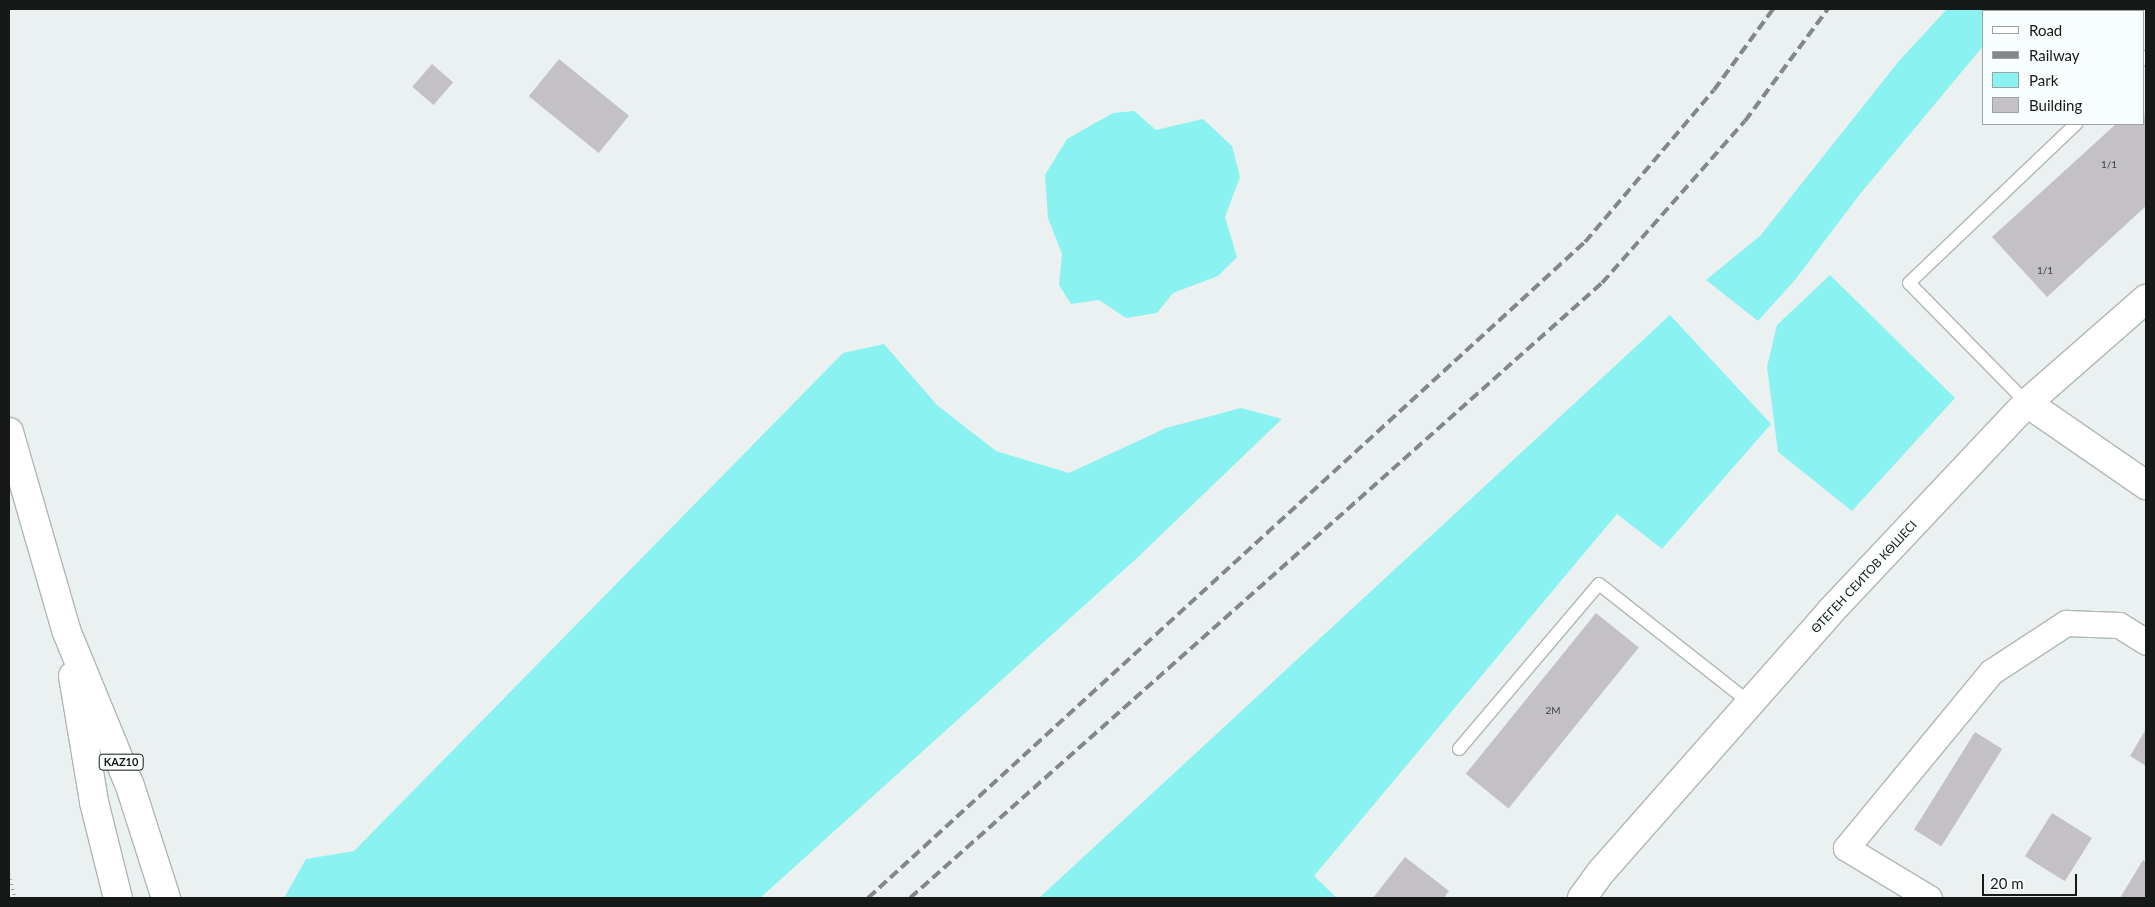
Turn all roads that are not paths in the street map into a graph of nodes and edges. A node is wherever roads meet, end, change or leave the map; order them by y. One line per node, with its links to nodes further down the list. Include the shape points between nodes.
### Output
1 (2075, 125): 3 (lane, via 1910,283)
2 (2146, 299): 3 (main road, ӨТЕГЕН СЕИТОВ КӨШЕСІ)
3 (2027, 403): 5 (main road); 8 (main road, ӨТЕГЕН СЕИТОВ КӨШЕСІ, via 1830,612)
4 (9, 432): 6 (main road, KAZ10)
5 (2146, 484)
6 (66, 630): 11 (main road, KAZ10, via 94,802); 12 (main road, KAZ10, via 130,786)
7 (2146, 642): 15 (street, via 2118,625 2066,622 1991,672 1846,848)
8 (1750, 703): 9 (lane, via 1599,584); 10 (main road, ӨТЕГЕН СЕИТОВ КӨШЕСІ)
9 (1459, 749)
10 (1601, 872): 13 (main road); 14 (main road)
11 (118, 898)
12 (166, 898)
13 (1567, 898)
14 (1582, 898)
15 (1929, 898)

